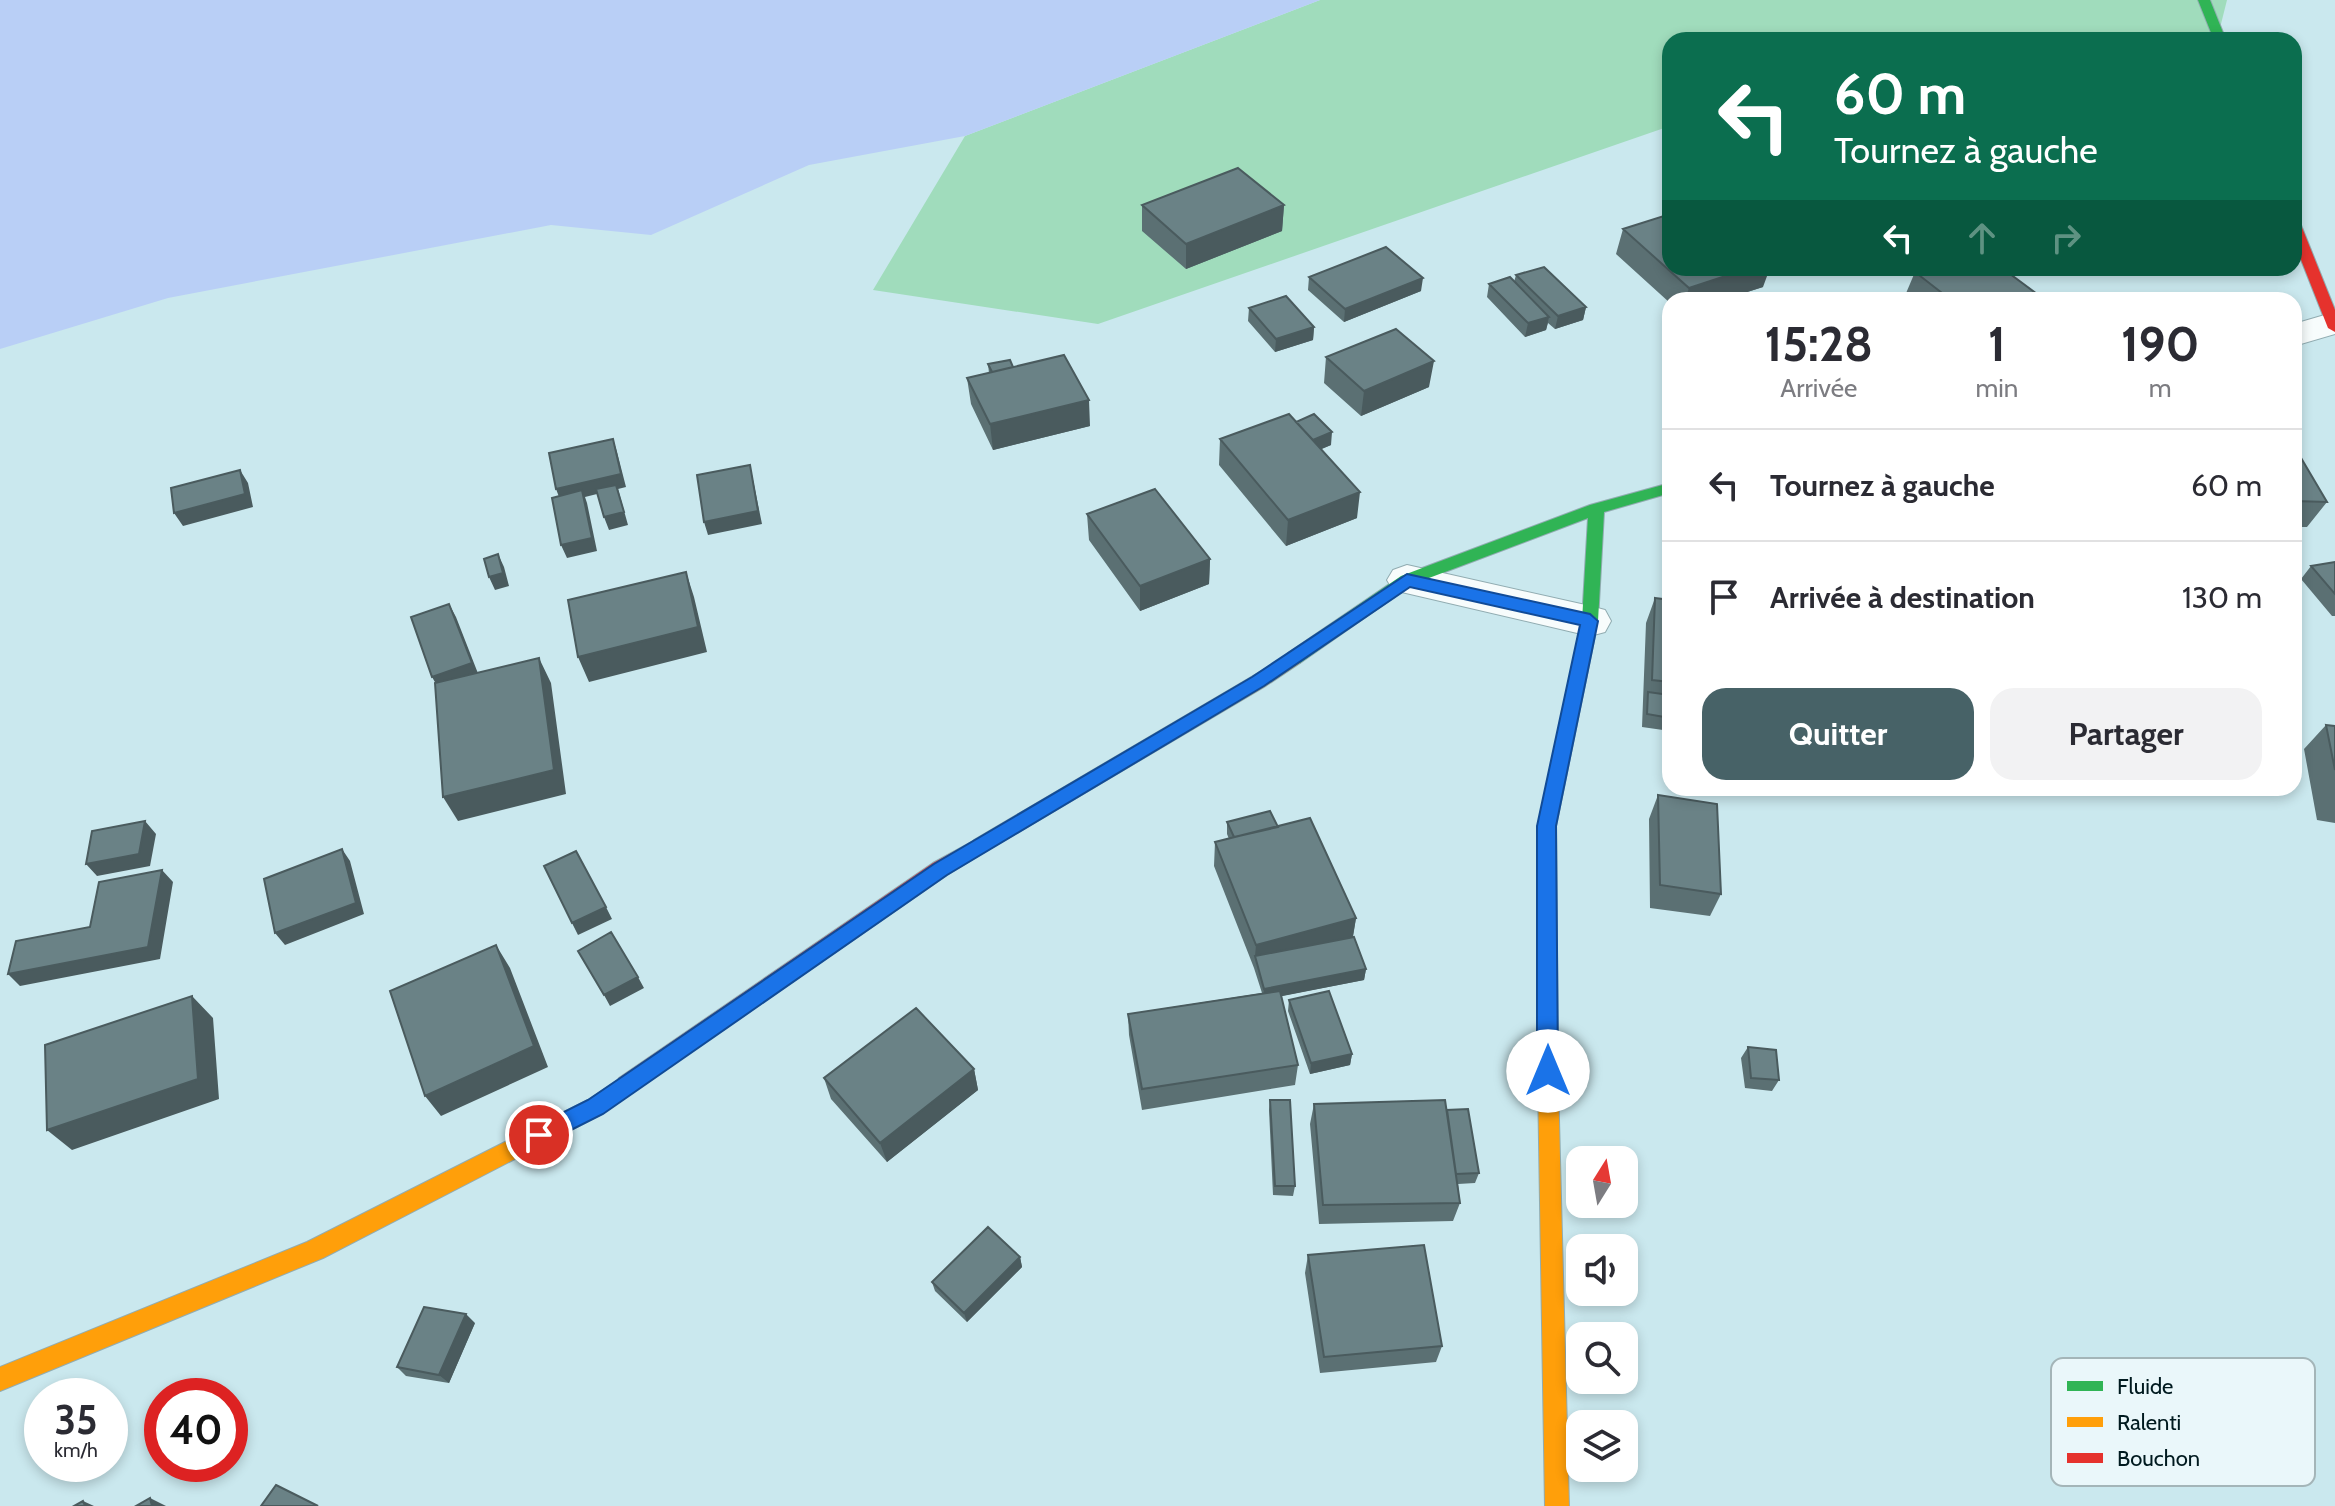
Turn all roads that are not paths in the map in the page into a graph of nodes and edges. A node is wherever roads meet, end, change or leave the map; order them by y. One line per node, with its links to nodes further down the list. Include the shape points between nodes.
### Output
1 (2204, 0): 2 (main road)
2 (2217, 32)
3 (2302, 245): 4 (main road)
4 (2334, 325): 5 (street)
5 (2302, 333)
6 (1662, 490): 7 (main road)
7 (1596, 509): 8 (main road); 9 (main road)
8 (1407, 580): 9 (street); 10 (main road, via 1258,682 940,869 595,1107 315,1250)
9 (1590, 621): 11 (main road, via 1547,826)
10 (0, 1379)
11 (1557, 1506)

